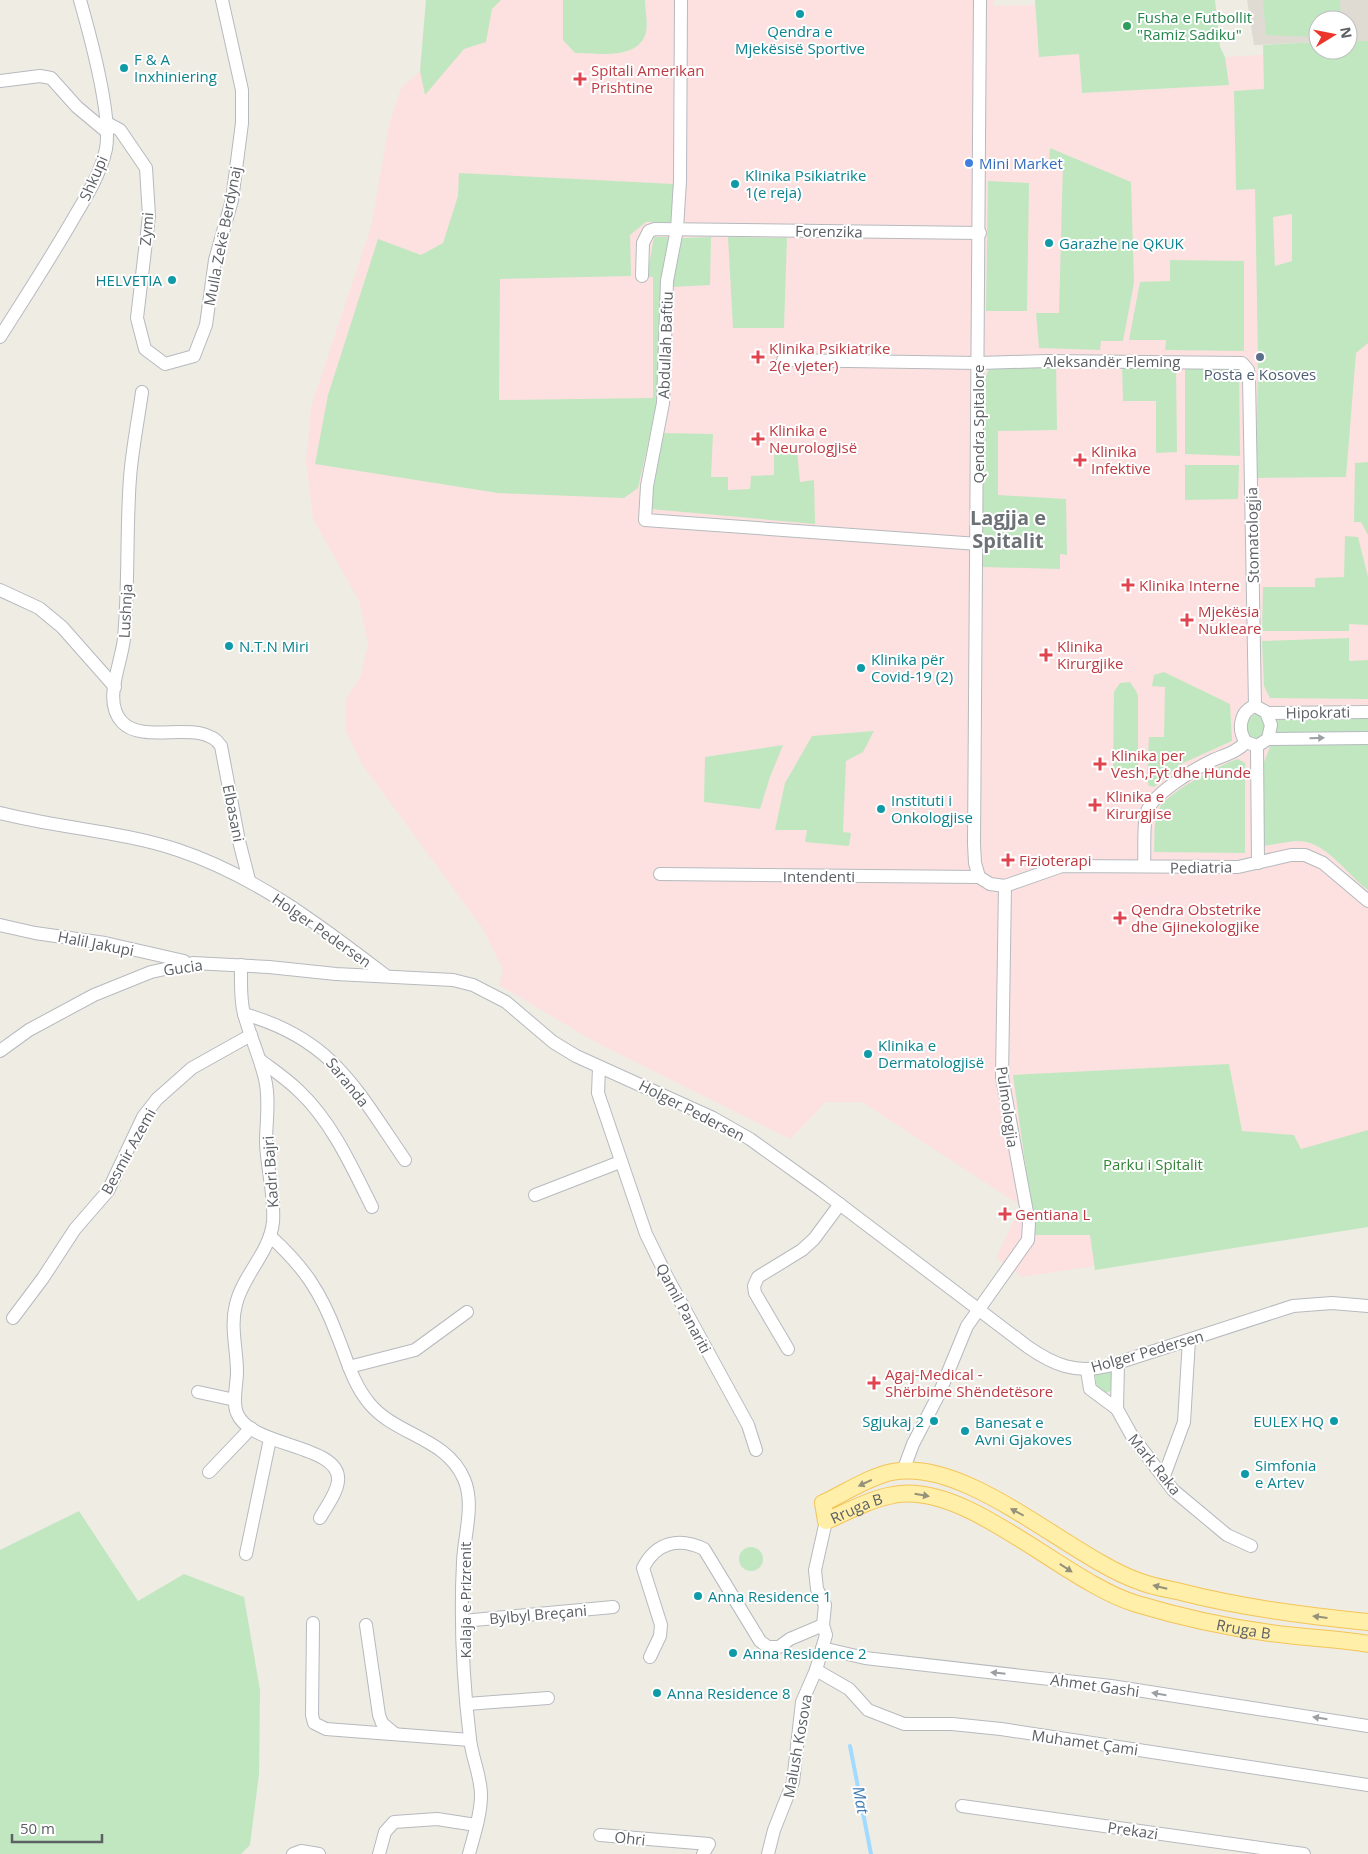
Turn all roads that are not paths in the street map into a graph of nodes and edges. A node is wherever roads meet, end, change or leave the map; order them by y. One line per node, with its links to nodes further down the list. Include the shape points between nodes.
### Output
1 (80, 0): 6 (street, Shkupi)
2 (222, 0): 11 (street, Mulla Zekë Berdynaj, via 238,68 243,107 232,200 215,260 206,325 194,356 165,364)
3 (681, 0): 7 (street, Abdullah Baftiu)
4 (980, 0): 8 (street, Qendra Spitalore)
5 (0, 81): 6 (street, Zymi, via 40,76 51,78 77,107)
6 (107, 128): 10 (street, Shkupi, via 106,148 96,178 57,248); 11 (street, Zymi, via 120,130 146,168 149,216 137,318)
7 (677, 229): 8 (street, Forenzika); 9 (street, Abdullah Baftiu, via 649,230 645,236); 16 (street, Abdullah Baftiu, via 667,282 664,404 647,486 645,520)
8 (980, 233): 13 (street, Qendra Spitalore)
9 (642, 276)
10 (0, 337)
11 (145, 350)
12 (783, 360): 13 (street, Aleksandër Fleming)
13 (979, 363): 14 (street, Aleksandër Fleming, via 1141,361 1235,362); 16 (street, Qendra Spitalore)
14 (1244, 365): 19 (street, Stomatologjia, via 1249,377)
15 (142, 392): 18 (street, Lushnja, via 130,478 124,638)
16 (978, 544): 29 (street, Qendra Spitalore, via 974,856)
17 (0, 590): 18 (street, via 26,601 62,627)
18 (115, 687): 24 (street, Lushnja, via 113,706 126,726 138,731 204,734 217,740)
19 (1255, 706): 21 (street, Hipokrati); 23 (street, via 1248,709 1242,718 1242,733)
20 (1368, 712): 21 (street, Hipokrati)
21 (1268, 713): 23 (street, Hipokrati, via 1271,725)
22 (1368, 738): 23 (street, Hipokrati, one-way to 22)
23 (1257, 742): 26 (street); 27 (street, via 1212,761 1172,786 1149,807)
24 (221, 746): 30 (street, Elbasani)
25 (0, 813): 30 (street, Holger Pedersen, via 106,832 177,850)
26 (1258, 863): 27 (street, Pediatria, via 1238,867 1162,868); 32 (street, Pediatria, via 1298,854 1315,858)
27 (1144, 865): 31 (street, Pediatria, via 1062,866)
28 (660, 874): 29 (street, Intendenti)
29 (979, 877): 31 (street, via 990,884)
30 (249, 880): 36 (street, Holger Pedersen, via 327,930)
31 (1005, 886): 49 (street, Pulmologjia, via 1002,1077 1029,1232 1022,1251)
32 (1368, 901)
33 (0, 925): 34 (street, Halil Jakupi, via 106,943)
34 (193, 963): 35 (street, Gucia); 39 (street, Gucia, via 151,972 94,996 29,1030)
35 (241, 965): 36 (street, Gucia); 37 (street, Kadri Bajri)
36 (385, 975): 41 (street, Holger Pedersen, via 453,980 473,985 506,1002 553,1042)
37 (244, 1014): 38 (street, Kadri Bajri); 42 (street, Saranda, via 289,1030 331,1059)
38 (251, 1035): 40 (street, Kadri Bajri); 51 (street, Besmir Azemi, via 192,1068 157,1099 143,1116 108,1191 75,1229)
39 (0, 1051)
40 (260, 1060): 46 (street, via 300,1092 317,1111); 47 (street, Kadri Bajri, via 267,1095 266,1141 274,1212)
41 (599, 1068): 43 (street, Qamil Panariti, via 598,1093); 45 (street, Holger Pedersen, via 732,1128)
42 (405, 1160)
43 (620, 1162): 44 (street); 62 (street, Qamil Panariti, via 646,1234 748,1425)
44 (535, 1195)
45 (840, 1204): 49 (street, Holger Pedersen); 53 (street, via 802,1250 755,1281 755,1293)
46 (372, 1207)
47 (270, 1236): 55 (street, Kalaja e Prizrenit, via 304,1270 317,1291); 58 (street, Kadri Bajri, via 236,1304 233,1321 237,1372)
48 (1368, 1306): 52 (street, Holger Pedersen, via 1332,1303 1293,1306)
49 (978, 1309): 56 (street, Holger Pedersen, via 1047,1360); 63 (street, via 967,1326)
50 (467, 1312): 55 (street, via 415,1350)
51 (13, 1318)
52 (1189, 1340): 54 (street, Holger Pedersen); 65 (street, via 1184,1422)
53 (788, 1349)
54 (1118, 1363): 56 (street, Holger Pedersen); 59 (street)
55 (349, 1367): 71 (street, Kalaja e Prizrenit, via 354,1382 372,1407 400,1427 438,1447 451,1459 465,1482 468,1508 463,1560)
56 (1087, 1370): 59 (street, Mark Raka, via 1090,1389)
57 (198, 1392): 58 (street)
58 (235, 1400): 60 (street, Kadri Bajri, via 238,1416)
59 (1117, 1409): 65 (street, Mark Raka, via 1132,1436)
60 (250, 1428): 61 (street, Kadri Bajri); 64 (street)
61 (270, 1439): 66 (street, Kadri Bajri, via 316,1454 335,1467 337,1486); 69 (street)
62 (756, 1450)
63 (903, 1471): 67 (main road, Rruga B, one-way to 67, via 891,1472 823,1503); 72 (main road, Rruga B, one-way to 63, via 1274,1612 1140,1582 1106,1566 968,1486 939,1476)
64 (209, 1472)
65 (1164, 1476): 68 (street, Mark Raka, via 1173,1490 1216,1527)
66 (320, 1518)
67 (826, 1521): 75 (street, Malush Kosova, via 815,1570 817,1589 825,1606); 76 (main road, Rruga B, one-way to 76, via 892,1495 912,1493 935,1497 961,1506 1018,1537 1098,1588 1136,1604 1270,1633)
68 (1251, 1546)
69 (246, 1554)
70 (613, 1606): 71 (street, Bylbyl Breçani)
71 (463, 1621): 81 (street, Kalaja e Prizrenit)
72 (1368, 1622)
73 (313, 1623): 83 (street, via 314,1723 326,1729)
74 (366, 1625): 83 (street, via 379,1715 382,1723)
75 (823, 1625): 77 (street, Malush Kosova, via 826,1635); 78 (street, via 778,1647 768,1647 760,1641 704,1550 691,1543 677,1541 649,1556 643,1568 661,1625 660,1636)
76 (1368, 1644)
77 (822, 1648): 79 (street, Malush Kosova); 82 (street, Ahmet Gashi, one-way to 77, via 1111,1686 865,1658)
78 (650, 1657)
79 (816, 1670): 85 (street, Muhamet Çami, via 849,1689 868,1710 904,1724 1001,1729); 94 (street, Malush Kosova, via 802,1702 793,1782)
80 (548, 1698): 81 (street)
81 (467, 1704): 84 (street, Kalaja e Prizrenit)
82 (1368, 1726)
83 (395, 1734): 84 (street)
84 (470, 1740): 87 (street, Kalaja e Prizrenit, via 481,1795)
85 (1368, 1784)
86 (962, 1806): 95 (street, Prekazi)
87 (476, 1825): 91 (street, via 438,1819 394,1822 385,1832); 92 (street, Kalaja e Prizrenit)
88 (600, 1835): 93 (street, Ohri, via 708,1844)
89 (293, 1854): 90 (street, via 302,1850)
90 (319, 1854)
91 (379, 1854)
92 (469, 1854)
93 (703, 1854)
94 (768, 1854)
95 (1304, 1854)

